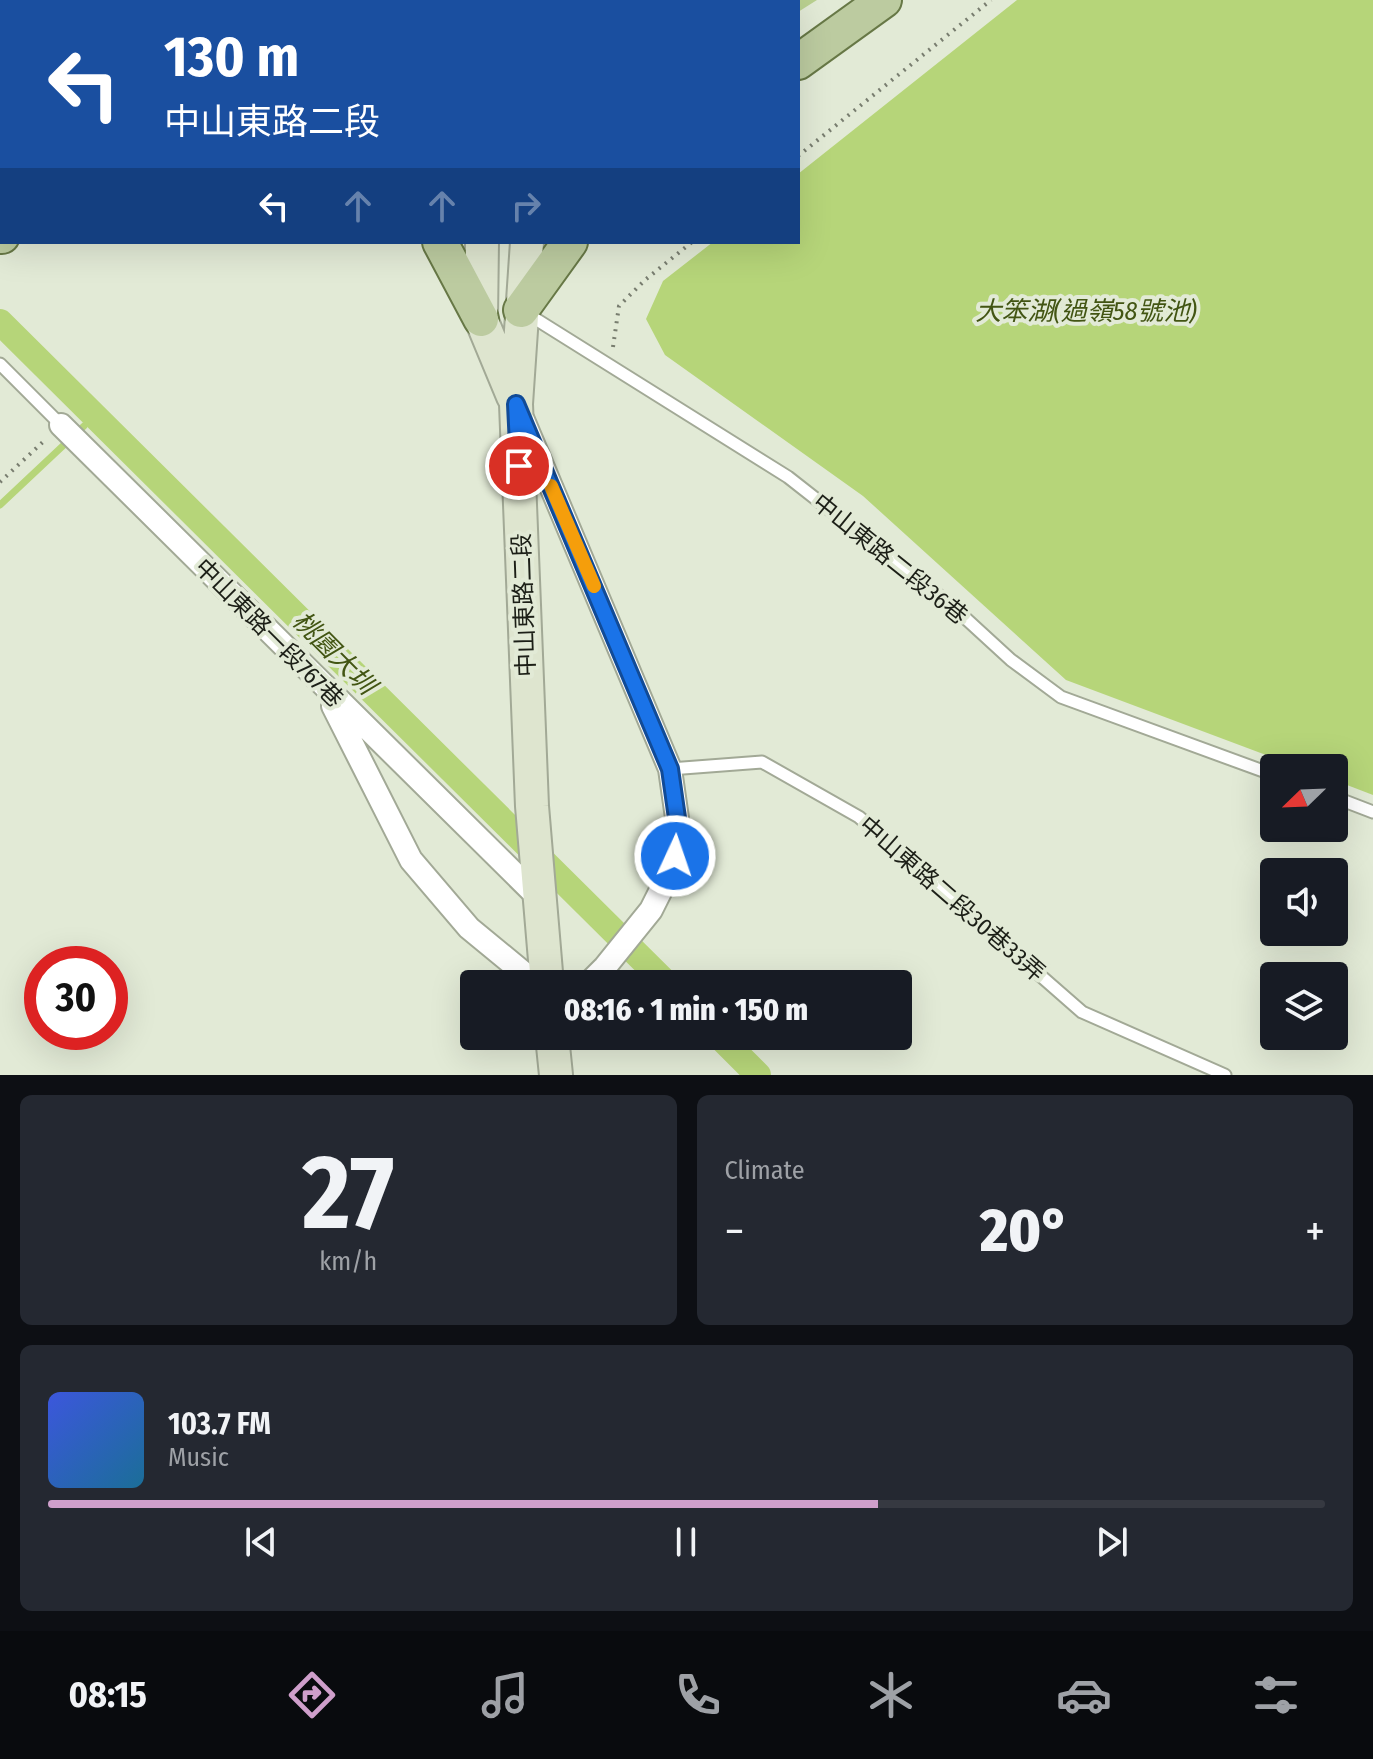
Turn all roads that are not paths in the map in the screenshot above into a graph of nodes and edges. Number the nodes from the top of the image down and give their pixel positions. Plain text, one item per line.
1 (884, 0) edge
2 (800, 61) edge
3 (441, 244) edge
4 (482, 244) edge
5 (527, 244) edge
6 (569, 244) edge
7 (521, 310) junction
8 (481, 319) junction
9 (0, 364) edge
10 (516, 404) junction
11 (62, 427) joint
12 (324, 687) junction
13 (670, 769) junction
14 (1260, 770) edge
15 (1348, 802) edge
16 (1373, 812) edge
17 (539, 886) junction
18 (520, 970) edge
19 (546, 970) edge
20 (602, 970) edge
21 (553, 1050) edge
22 (556, 1075) edge
23 (1225, 1075) edge

1 - 2 main road
3 - 8 main road
4 - 8 main road, 中山東路二段
5 - 7 main road, 中山東路二段
6 - 7 main road
7 - 10 main road, 中山東路二段
7 - 14 lane, 中山東路二段36巷
8 - 10 main road, 中山東路二段
9 - 11 lane, 中山東路一段767巷
10 - 13 street
10 - 17 main road, 中山東路二段
11 - 12 street, 中山東路一段767巷
12 - 17 street, 中山東路一段767巷
12 - 18 street
13 - 20 street
13 - 23 lane, 中山東路二段30巷33弄
15 - 16 lane
17 - 19 main road, 中山東路二段
21 - 22 main road

